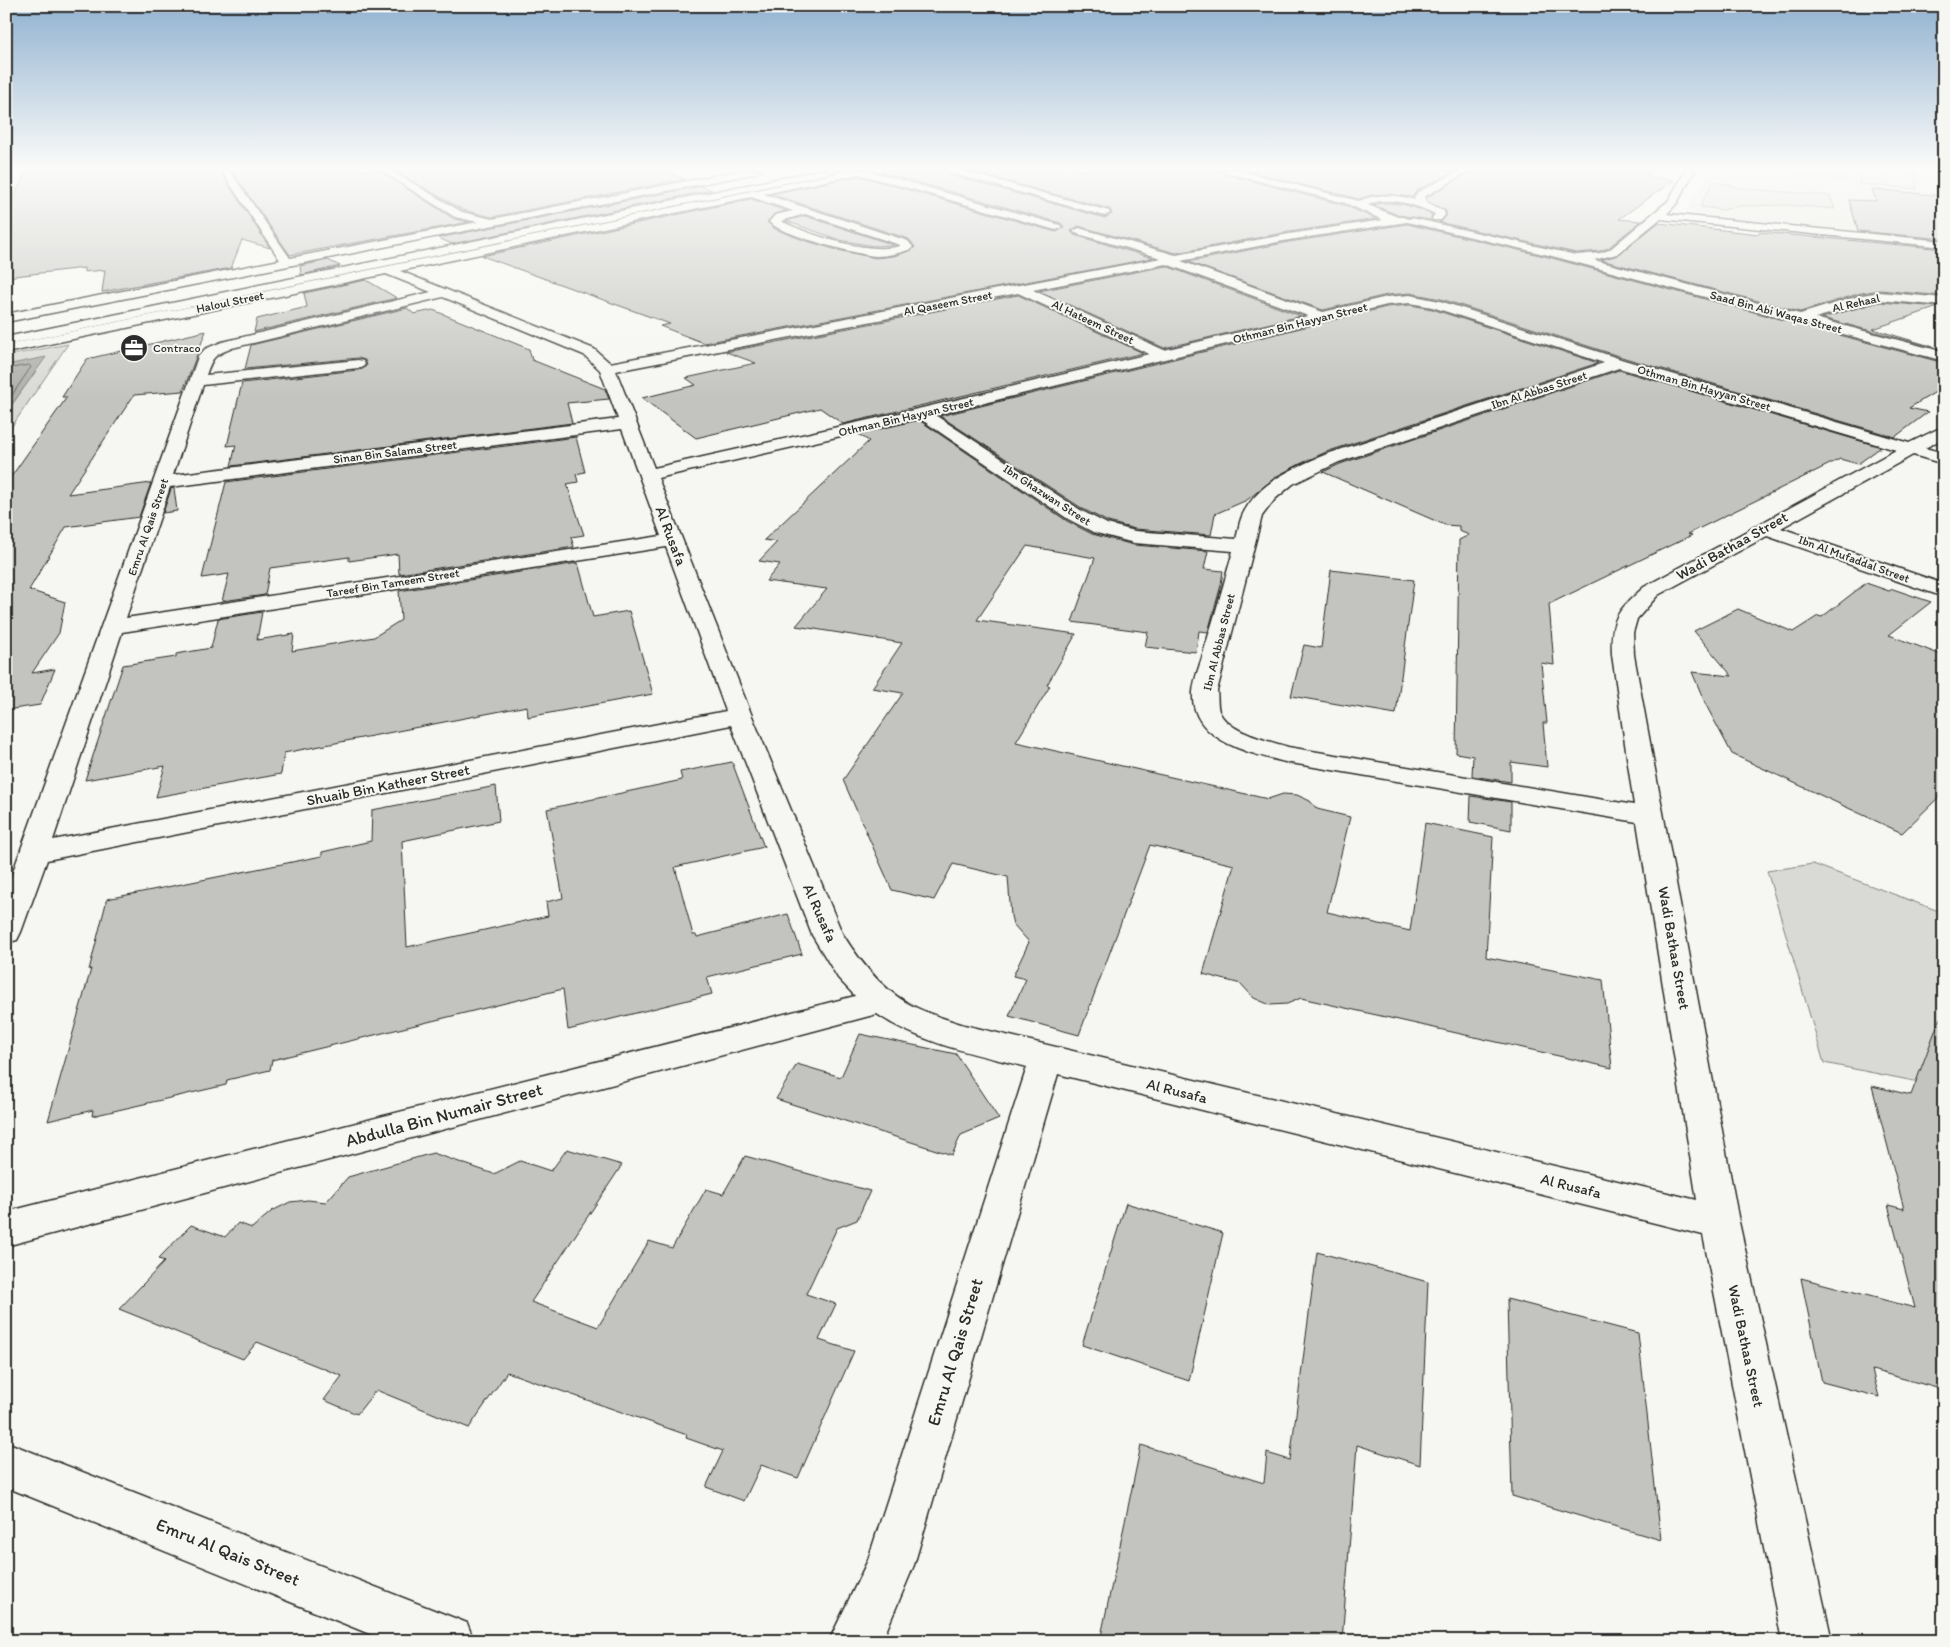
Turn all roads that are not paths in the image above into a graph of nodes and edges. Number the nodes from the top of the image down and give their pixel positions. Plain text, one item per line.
1 (278, 247) edge
2 (365, 247) edge
3 (407, 247) edge
4 (461, 247) edge
5 (497, 247) edge
6 (849, 247) edge
7 (907, 247) edge
8 (1130, 247) edge
9 (1239, 247) edge
10 (1526, 247) edge
11 (1537, 247) edge
12 (1619, 247) edge
13 (1550, 252) junction
14 (1573, 259) junction
15 (1172, 260) junction
16 (288, 262) junction
17 (385, 270) junction
18 (1020, 289) junction
19 (445, 293) junction
20 (1944, 302) edge
21 (1324, 317) junction
22 (6, 318) edge
23 (1798, 319) junction
24 (6, 328) edge
25 (6, 341) edge
26 (6, 350) edge
27 (1166, 356) junction
28 (1944, 357) edge
29 (1619, 363) junction
30 (358, 364) dead end
31 (607, 368) junction
32 (196, 381) junction
33 (922, 414) junction
34 (628, 423) junction
35 (1944, 431) edge
36 (1910, 449) junction
37 (1944, 459) edge
38 (647, 475) junction
39 (163, 482) junction
40 (1764, 528) junction
41 (673, 540) junction
42 (1244, 546) junction
43 (1944, 591) edge
44 (113, 627) junction
45 (740, 716) junction
46 (1651, 816) junction
47 (36, 853) junction
48 (6, 932) edge
49 (881, 1001) junction
50 (1046, 1059) junction
51 (1720, 1222) junction
52 (6, 1228) edge
53 (6, 1464) edge
54 (449, 1641) edge
55 (854, 1641) edge
56 (1807, 1641) edge

1 - 16 street
2 - 16 street, Haloul Street
3 - 24 street, Haloul Street
4 - 25 street, Haloul Street
5 - 17 street, Haloul Street
6 - 7 street
8 - 15 street
9 - 15 street, Al Qaseem Street
10 - 13 street, Saad Bin Abi Waqas Street
11 - 13 street, Saad Bin Abi Waqas Street
12 - 14 street
13 - 14 street, Saad Bin Abi Waqas Street
14 - 23 street, Saad Bin Abi Waqas Street
15 - 18 street, Al Qaseem Street
15 - 21 street
16 - 22 street, Haloul Street
17 - 19 street
17 - 26 street, Haloul Street
18 - 27 street, Al Hateem Street
18 - 31 street, Al Qaseem Street
19 - 31 street
19 - 32 street, Emru Al Qais Street
20 - 23 street, Al Rehaal
21 - 27 street, Othman Bin Hayyan Street
21 - 29 street, Othman Bin Hayyan Street
23 - 28 street, Saad Bin Abi Waqas Street
27 - 33 street, Othman Bin Hayyan Street
29 - 36 street, Othman Bin Hayyan Street
29 - 42 street, Ibn Al Abbas Street
30 - 32 street
31 - 34 street, Al Rusafa
32 - 39 street, Emru Al Qais Street
33 - 38 street, Othman Bin Hayyan Street
33 - 42 street, Ibn Ghazwan Street
34 - 38 street, Al Rusafa
34 - 39 street, Sinan Bin Salama Street
35 - 36 street, Wadi Bathaa Street
36 - 37 street, Othman Bin Hayyan Street
36 - 40 street, Wadi Bathaa Street
38 - 41 street, Al Rusafa
39 - 44 street, Emru Al Qais Street
40 - 43 street, Ibn Al Mufaddal Street
40 - 46 street, Wadi Bathaa Street
41 - 44 street, Tareef Bin Tameem Street
41 - 45 street, Al Rusafa
42 - 46 street, Ibn Al Abbas Street
44 - 47 street, Emru Al Qais Street
45 - 47 street, Shuaib Bin Katheer Street
45 - 49 street, Al Rusafa
46 - 51 street, Wadi Bathaa Street
47 - 48 street, Emru Al Qais Street
49 - 50 street, Al Rusafa
49 - 52 street, Abdulla Bin Numair Street
50 - 51 street, Al Rusafa
50 - 55 street, Emru Al Qais Street
51 - 56 street, Wadi Bathaa Street
53 - 54 street, Emru Al Qais Street

